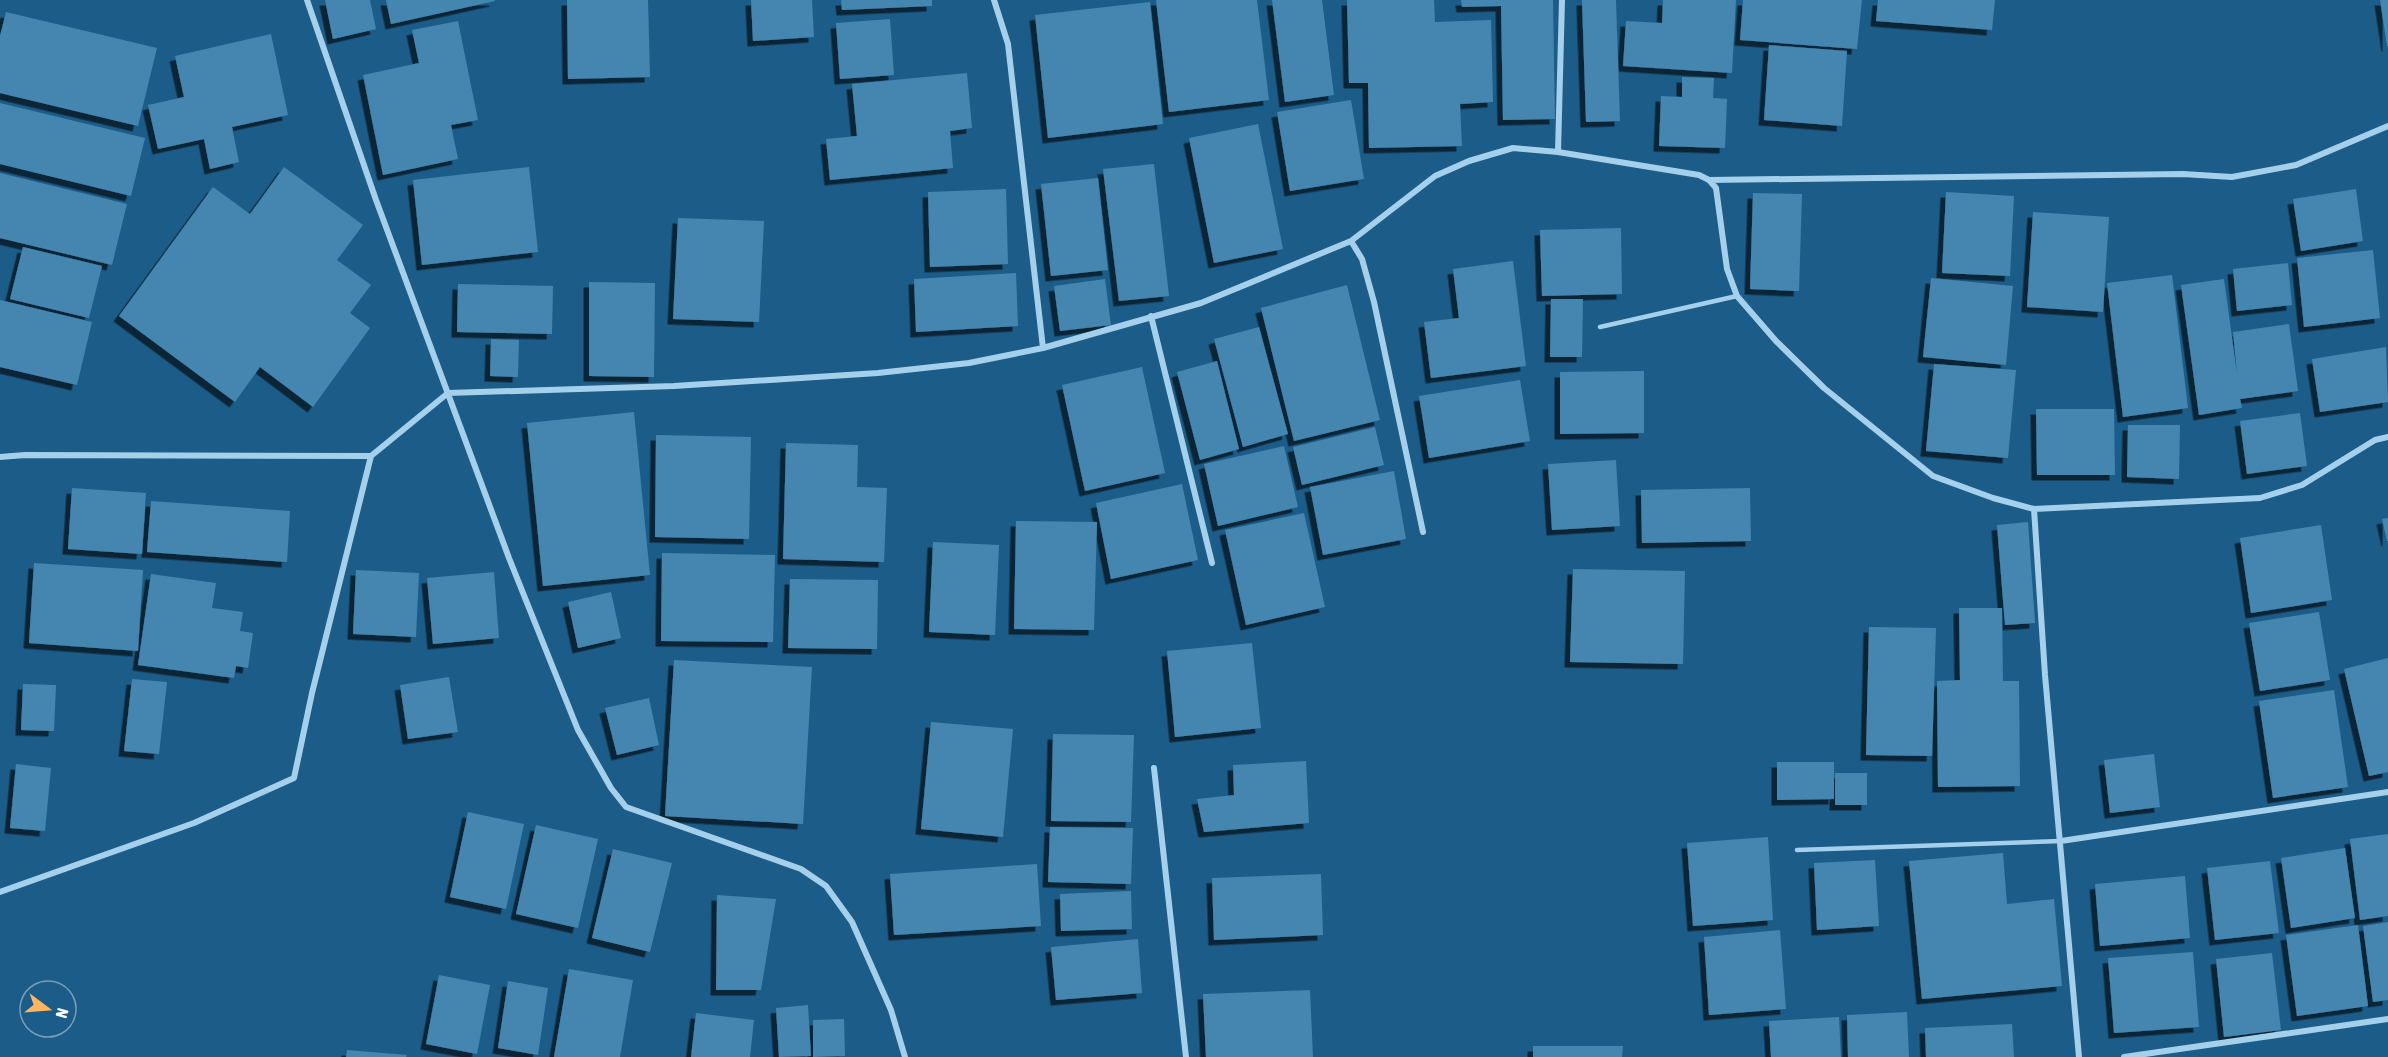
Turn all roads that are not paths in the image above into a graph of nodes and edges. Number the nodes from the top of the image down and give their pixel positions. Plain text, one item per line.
1 (307, 0) edge
2 (994, 0) edge
3 (1562, 0) edge
4 (2388, 126) edge
5 (1558, 152) junction
6 (1709, 180) junction
7 (1352, 241) junction
8 (1737, 296) junction
9 (1151, 316) junction
10 (1600, 327) dead end
11 (1043, 348) junction
12 (448, 393) junction
13 (2388, 437) edge
14 (371, 456) junction
15 (0, 457) edge
16 (2034, 509) junction
17 (1423, 532) dead end
18 (1212, 563) dead end
19 (1154, 768) dead end
20 (2388, 792) edge
21 (2061, 841) junction
22 (1797, 850) dead end
23 (0, 892) edge
24 (2388, 1019) edge
25 (905, 1057) edge
26 (1186, 1057) edge
27 (2079, 1057) edge
28 (2124, 1057) edge

1 - 12 street
2 - 11 street
3 - 5 street
4 - 6 street
5 - 6 street
5 - 7 street
6 - 8 street
7 - 9 street
7 - 17 street
8 - 10 lane
8 - 16 street
9 - 11 street
9 - 18 street
11 - 12 street
12 - 14 street
12 - 25 street
13 - 16 street
14 - 15 street
14 - 23 street
16 - 21 street
19 - 26 street
20 - 21 street
21 - 22 lane
21 - 27 street
24 - 28 street

